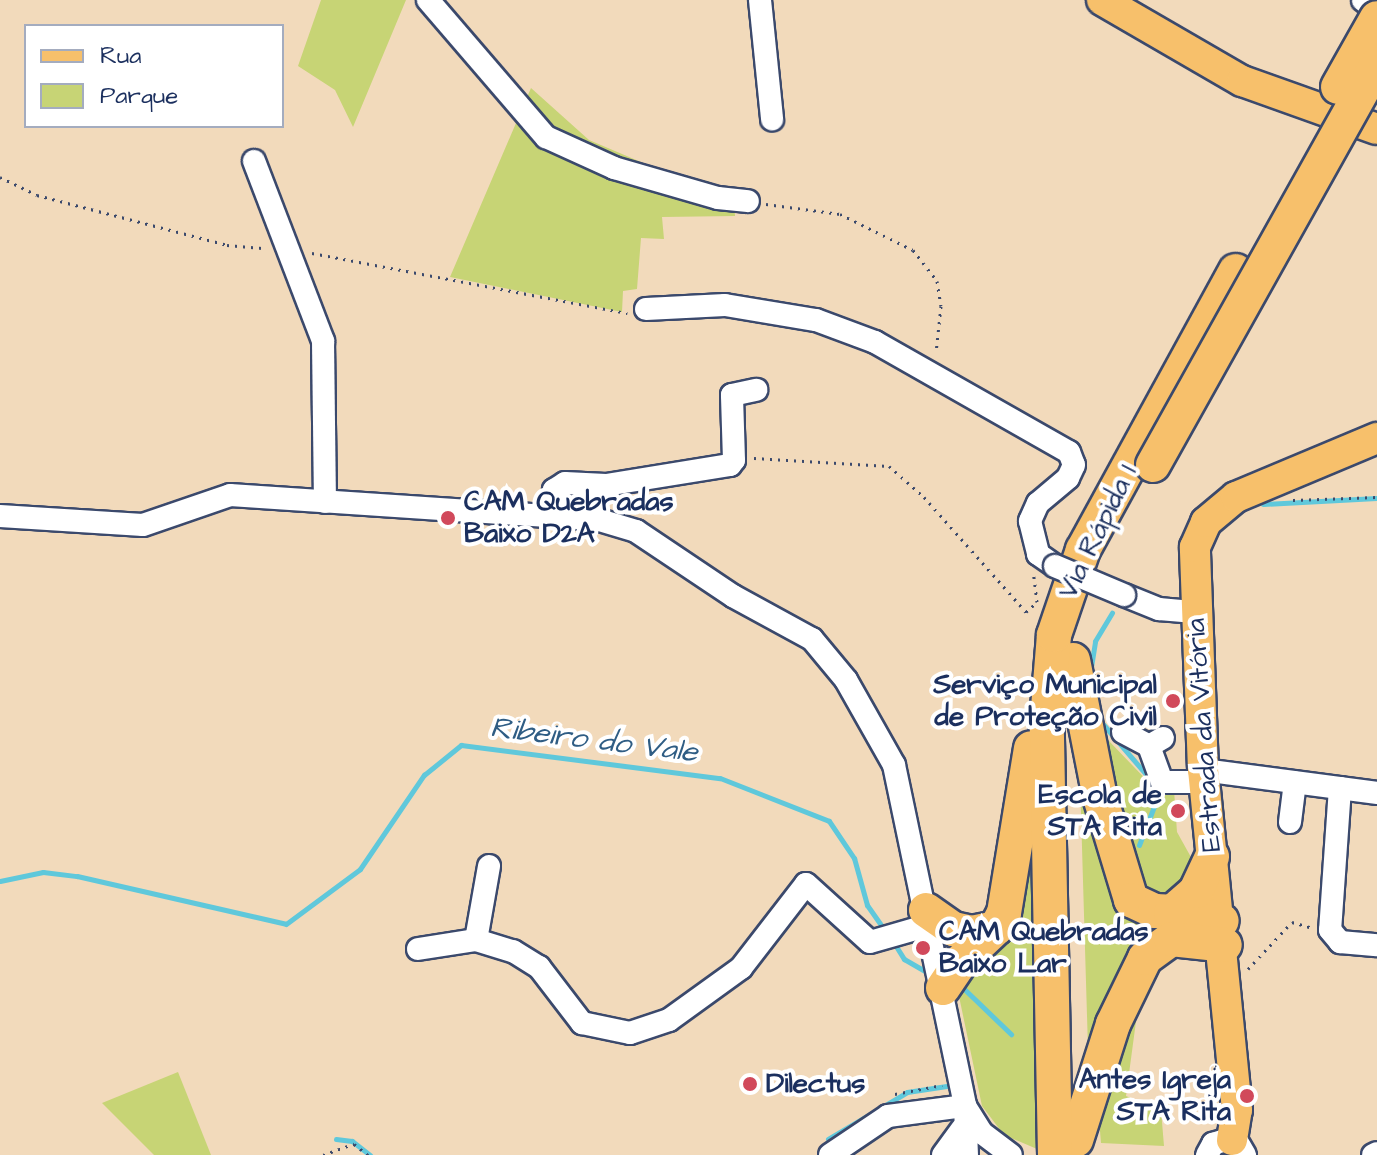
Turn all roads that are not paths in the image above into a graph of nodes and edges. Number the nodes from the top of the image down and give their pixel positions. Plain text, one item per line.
1 (428, 0) edge
2 (760, 0) edge
3 (1102, 0) edge
4 (1363, 0) edge
5 (1377, 11) edge
6 (1377, 18) edge
7 (1377, 64) edge
8 (772, 119) dead end
9 (1377, 129) edge
10 (254, 161) dead end
11 (748, 201) dead end
12 (646, 309) road end
13 (756, 390) dead end
14 (1377, 438) edge
15 (1144, 460) junction
16 (325, 502) junction
17 (553, 513) junction
18 (0, 516) edge
19 (1195, 612) junction
20 (1062, 659) junction
21 (1123, 732) dead end
22 (1204, 776) junction
23 (1295, 782) junction
24 (1340, 788) junction
25 (1377, 793) edge
26 (1290, 822) dead end
27 (1212, 857) junction
28 (489, 866) dead end
29 (1171, 913) junction
30 (928, 918) junction
31 (996, 928) junction
32 (1224, 933) junction
33 (476, 940) junction
34 (1377, 945) edge
35 (418, 949) dead end
36 (943, 988) junction
37 (965, 1106) junction
38 (975, 1139) edge
39 (1066, 1147) edge
40 (1228, 1150) edge
41 (830, 1155) edge
42 (943, 1155) edge
43 (967, 1155) edge
44 (1011, 1155) edge

1 - 11 street
2 - 8 street
3 - 9 main road
4 - 5 street
6 - 15 highway, Via Rápida 1, bridge
7 - 15 highway, Via Rápida 1, bridge
10 - 16 street
12 - 19 street, bridge
13 - 17 street
14 - 19 main road, Estrada da Vitória
15 - 20 highway, Via Rápida 1
16 - 17 street
16 - 18 street
17 - 30 street
19 - 22 main road, Estrada da Vitória
20 - 29 highway
20 - 31 highway
20 - 39 highway, Via Rápida 1
21 - 22 street
22 - 23 street
22 - 27 main road, Estrada da Vitória
23 - 24 street
23 - 26 street
24 - 25 street
24 - 34 street
27 - 29 highway
27 - 32 main road, Estrada da Vitória
28 - 33 street
29 - 32 highway
30 - 31 highway
30 - 33 street
30 - 36 street
31 - 36 highway
32 - 39 highway
32 - 40 main road, Estrada da Vitória
33 - 35 street
36 - 37 street
37 - 38 street
37 - 41 street
38 - 42 street
38 - 43 street
38 - 44 street

